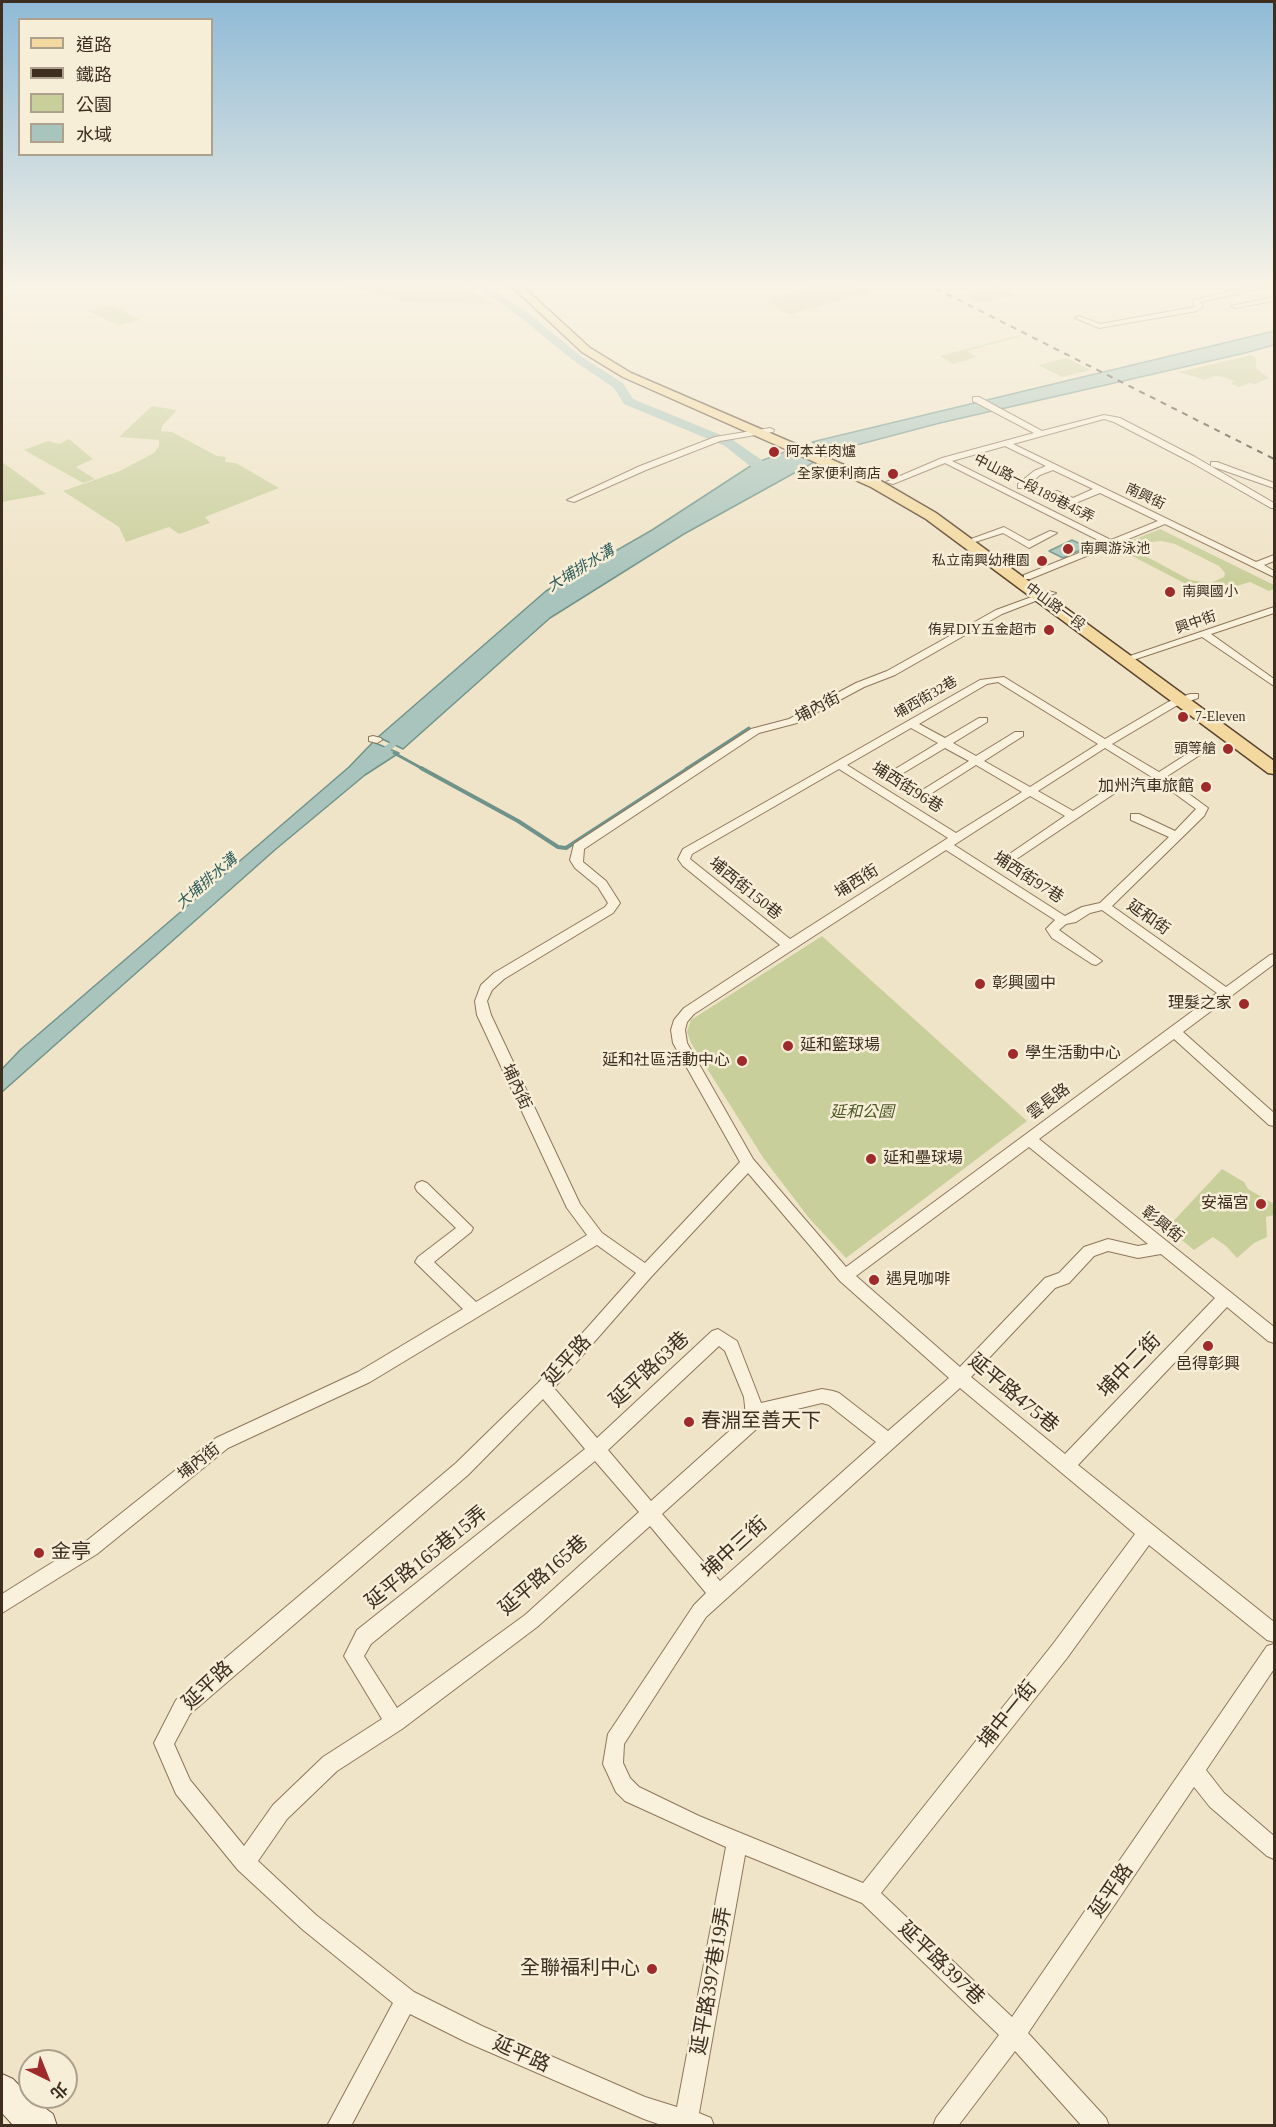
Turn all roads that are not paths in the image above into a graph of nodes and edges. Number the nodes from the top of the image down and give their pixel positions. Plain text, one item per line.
1 (651, 382) edge
2 (978, 400) dead end
3 (765, 431) junction
4 (1041, 434) junction
5 (1005, 443) junction
6 (830, 459) junction
7 (1192, 459) junction
8 (945, 460) junction
9 (1052, 467) junction
10 (890, 482) junction
11 (1021, 486) dead end
12 (1275, 486) edge
13 (1100, 490) junction
14 (1057, 494) dead end
15 (571, 500) dead end
16 (1275, 506) edge
17 (1165, 521) junction
18 (1053, 533) dead end
19 (975, 539) junction
20 (1111, 543) junction
21 (1275, 558) edge
22 (1257, 565) junction
23 (1275, 574) edge
24 (1027, 577) junction
25 (1046, 594) junction
26 (1275, 610) edge
27 (1204, 634) junction
28 (1133, 658) junction
29 (1275, 683) edge
30 (1188, 698) junction
31 (983, 720) dead end
32 (912, 724) junction
33 (1019, 734) dead end
34 (946, 743) junction
35 (1106, 743) junction
36 (1202, 749) dead end
37 (1275, 755) edge
38 (977, 761) junction
39 (840, 765) junction
40 (1275, 769) edge
41 (896, 772) dead end
42 (1159, 777) junction
43 (1123, 783) dead end
44 (928, 790) dead end
45 (1029, 790) junction
46 (1073, 816) junction
47 (1135, 817) dead end
48 (1176, 836) junction
49 (951, 842) junction
50 (1014, 855) dead end
51 (685, 856) joint
52 (1104, 906) junction
53 (1063, 920) junction
54 (789, 945) junction
55 (1275, 958) edge
56 (1096, 961) dead end
57 (1226, 993) junction
58 (1174, 1032) junction
59 (1275, 1121) edge
60 (1029, 1139) junction
61 (748, 1163) junction
62 (422, 1187) dead end
63 (597, 1237) junction
64 (1162, 1247) junction
65 (646, 1272) junction
66 (845, 1276) junction
67 (1226, 1297) junction
68 (474, 1310) junction
69 (1275, 1336) edge
70 (960, 1378) junction
71 (544, 1388) junction
72 (755, 1418) junction
73 (889, 1442) junction
74 (596, 1450) junction
75 (1066, 1465) junction
76 (648, 1513) junction
77 (1147, 1533) junction
78 (718, 1593) junction
79 (2, 1604) edge
80 (1275, 1633) edge
81 (1275, 1653) edge
82 (395, 1722) junction
83 (1194, 1771) junction
84 (737, 1841) junction
85 (1275, 1849) edge
86 (245, 1863) junction
87 (867, 1894) junction
88 (406, 2000) junction
89 (1014, 2034) junction
90 (2, 2090) edge
91 (695, 2123) edge
92 (37, 2125) edge
93 (338, 2126) edge
94 (944, 2126) edge
95 (1098, 2126) edge

1 - 3 main road
2 - 4 street
3 - 6 main road
3 - 15 street
4 - 5 street
4 - 7 street
5 - 8 street
5 - 9 street, 南興街
6 - 10 main road, 中山路一段
6 - 25 main road, 中山路一段
7 - 12 street
7 - 16 street
8 - 10 street
8 - 20 street, 中山路一段189巷45弄
9 - 11 street
9 - 13 street, 南興街
10 - 19 main road, 中山路一段
13 - 14 street
13 - 17 street, 南興街
17 - 20 street
17 - 22 street, 南興街
18 - 19 street
19 - 24 main road, 中山路一段
20 - 24 street
21 - 22 street
22 - 23 street, 南興街
24 - 25 main road, 中山路一段
25 - 28 main road, 中山路一段
25 - 63 street, 埔內街
26 - 27 street, 興中街
27 - 28 street, 興中街
27 - 29 street
28 - 30 main road, 中山路一段
30 - 35 street, 埔西街
30 - 37 main road, 中山路一段
30 - 40 main road, 中山路一段
31 - 34 street
32 - 34 street
32 - 35 street, 埔西街32巷
32 - 39 street, 埔西街32巷
33 - 38 street
34 - 38 street
34 - 41 street
35 - 42 street, 延和街
35 - 45 street, 埔西街
36 - 42 street
38 - 44 street
38 - 45 street
39 - 49 street, 埔西街96巷
39 - 51 street, 埔西街32巷
42 - 48 street, 延和街
43 - 46 street
45 - 46 street
45 - 49 street, 埔西街
46 - 50 street
47 - 48 street
48 - 52 street, 延和街
49 - 53 street, 埔西街97巷
49 - 54 street, 埔西街
51 - 54 street, 埔西街150巷
52 - 53 street
52 - 57 street, 延和街
53 - 56 street, 埔西街97巷
54 - 61 street, 埔西街
55 - 57 street, 雲長路
57 - 58 street, 雲長路
58 - 59 street
58 - 60 street, 雲長路
60 - 64 street, 彰興街
60 - 66 street, 雲長路
61 - 65 street, 延平路
61 - 66 street, 延平路475巷
62 - 68 street
63 - 65 street
63 - 68 street, 埔內街
64 - 67 street, 彰興街
64 - 70 street, 埔中三街
65 - 71 street, 延平路
66 - 70 street, 延平路475巷
67 - 69 street, 彰興街
67 - 75 street, 埔中二街
68 - 79 street, 埔內街
70 - 73 street, 埔中三街
70 - 75 street, 延平路475巷
71 - 74 street
71 - 86 street, 延平路
72 - 73 street, 延平路165巷
72 - 74 street, 延平路63巷
72 - 76 street, 延平路165巷
73 - 78 street, 埔中三街
74 - 76 street
74 - 82 street, 延平路165巷15弄
75 - 77 street, 延平路475巷
76 - 78 street
76 - 82 street, 延平路165巷
77 - 80 street, 延平路475巷
77 - 87 street, 埔中一街
78 - 84 street, 埔中三街
81 - 83 street, 延平路
82 - 86 street, 延平路165巷
83 - 85 street
83 - 89 street, 延平路
84 - 87 street, 埔中三街
84 - 91 street, 延平路397巷19弄
86 - 88 street, 延平路
87 - 89 street, 延平路397巷
88 - 91 street, 延平路
88 - 93 street
89 - 94 street, 延平路
89 - 95 street, 延平路397巷
90 - 92 main road

